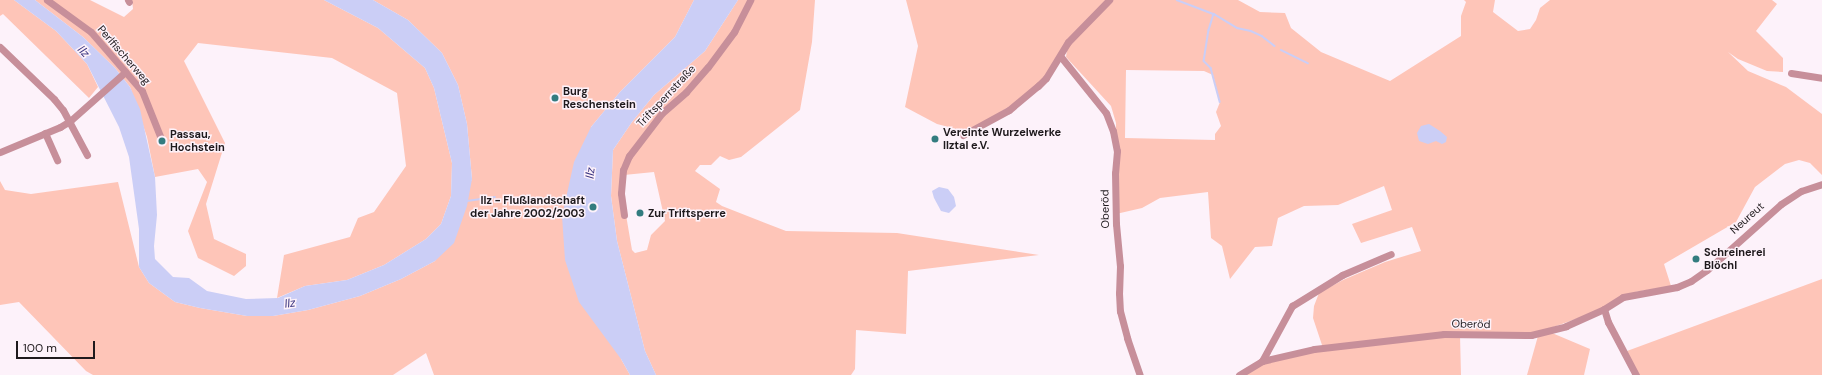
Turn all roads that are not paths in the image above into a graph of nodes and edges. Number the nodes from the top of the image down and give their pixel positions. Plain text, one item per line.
1 (47, 0) edge
2 (750, 0) edge
3 (1109, 0) edge
4 (0, 47) edge
5 (1061, 57) junction
6 (123, 73) junction
7 (1791, 73) dead end
8 (1822, 78) edge
9 (70, 121) junction
10 (45, 133) junction
11 (962, 135) dead end
12 (162, 141) dead end
13 (0, 152) edge
14 (87, 155) dead end
15 (57, 160) dead end
16 (1822, 184) edge
17 (624, 215) dead end
18 (1391, 254) dead end
19 (1604, 309) junction
20 (1262, 361) junction
21 (1140, 375) edge
22 (1239, 375) edge
23 (1636, 375) edge

1 - 6 street, Perlfischerweg
2 - 17 street, Triftsperrstraße
3 - 5 street
4 - 9 street
5 - 11 street
5 - 21 street, Oberöd
6 - 9 street
6 - 12 street, Perlfischerweg
7 - 8 street
9 - 10 street
9 - 14 street
10 - 13 street
10 - 15 street
16 - 19 street, Neureut
18 - 20 street
19 - 20 street, Oberöd
19 - 23 street
20 - 22 street, Oberöd

